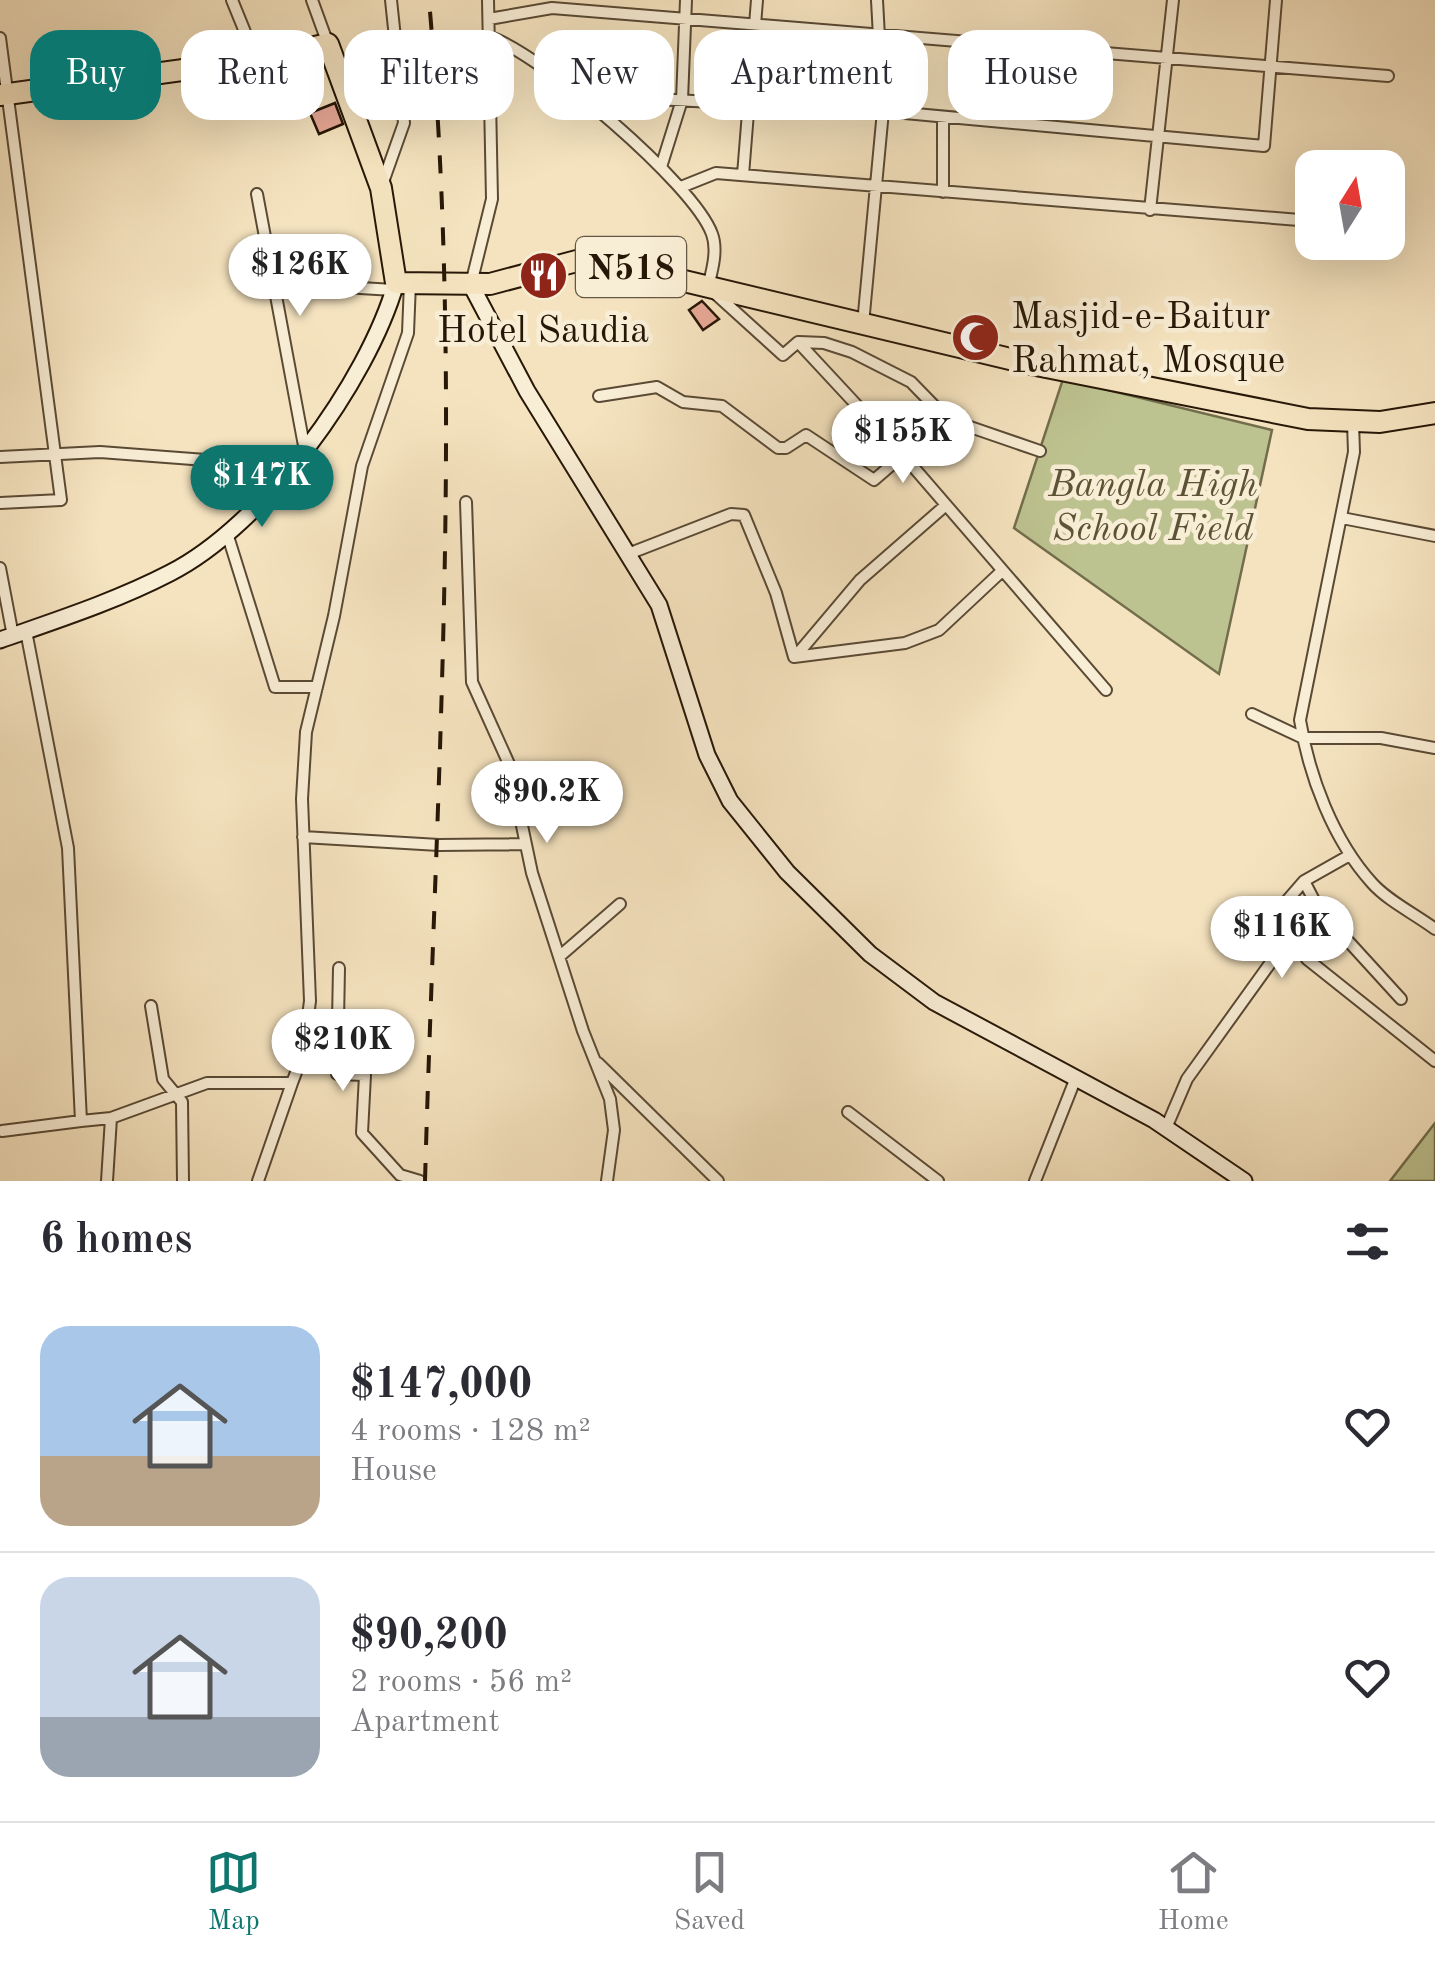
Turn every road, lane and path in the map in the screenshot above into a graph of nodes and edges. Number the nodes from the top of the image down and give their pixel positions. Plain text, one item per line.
1 (232, 0) edge
2 (312, 0) edge
3 (392, 0) edge
4 (686, 0) edge
5 (757, 0) edge
6 (878, 0) edge
7 (1174, 0) edge
8 (1276, 0) edge
9 (492, 1) edge
10 (489, 19) junction
11 (685, 19) junction
12 (755, 24) junction
13 (244, 30) edge
14 (490, 30) edge
15 (755, 30) edge
16 (825, 30) edge
17 (882, 30) edge
18 (0, 38) edge
19 (928, 39) edge
20 (328, 44) junction
21 (324, 45) edge
22 (1168, 58) junction
23 (1272, 67) junction
24 (181, 70) edge
25 (1388, 76) dead end
26 (3, 94) edge
27 (674, 100) edge
28 (682, 100) junction
29 (694, 101) edge
30 (928, 115) edge
31 (943, 117) junction
32 (491, 120) edge
33 (608, 120) edge
34 (748, 120) edge
35 (883, 120) edge
36 (1158, 137) junction
37 (661, 167) junction
38 (743, 175) junction
39 (879, 186) junction
40 (680, 187) junction
41 (381, 188) junction
42 (942, 192) junction
43 (258, 194) dead end
44 (1150, 210) junction
45 (1295, 220) edge
46 (400, 285) junction
47 (471, 285) junction
48 (708, 287) junction
49 (274, 292) junction
50 (863, 325) junction
51 (798, 342) junction
52 (598, 396) dead end
53 (1435, 414) edge
54 (1353, 423) junction
55 (1040, 451) dead end
56 (305, 452) junction
57 (54, 454) junction
58 (903, 455) junction
59 (0, 457) edge
60 (270, 490) junction
61 (466, 502) dead end
62 (0, 503) edge
63 (946, 505) junction
64 (1342, 518) junction
65 (227, 533) junction
66 (1435, 536) edge
67 (628, 554) junction
68 (0, 568) edge
69 (1002, 571) junction
70 (13, 636) edge
71 (794, 658) junction
72 (317, 687) junction
73 (1106, 690) dead end
74 (1252, 714) dead end
75 (1303, 738) junction
76 (1435, 748) edge
77 (303, 837) junction
78 (526, 844) junction
79 (1350, 855) junction
80 (1304, 881) junction
81 (620, 904) dead end
82 (1412, 912) junction
83 (1435, 916) edge
84 (1282, 922) junction
85 (1435, 929) edge
86 (560, 956) junction
87 (339, 968) dead end
88 (1400, 999) dead end
89 (151, 1006) dead end
90 (1435, 1061) edge
91 (598, 1062) junction
92 (1075, 1080) junction
93 (292, 1083) junction
94 (178, 1094) junction
95 (848, 1112) dead end
96 (111, 1118) junction
97 (81, 1121) junction
98 (1166, 1128) junction
99 (2, 1130) edge
100 (107, 1181) edge
101 (183, 1181) edge
102 (258, 1181) edge
103 (420, 1181) edge
104 (607, 1181) edge
105 (718, 1181) edge
106 (938, 1181) edge
107 (1035, 1181) edge
108 (1244, 1181) edge

1 - 13 street
2 - 20 street
3 - 41 street
4 - 11 street
5 - 12 street
6 - 17 street
7 - 22 street
8 - 23 street
9 - 10 street
10 - 11 street
10 - 14 street
11 - 12 street
11 - 28 street
12 - 15 street
12 - 16 street
18 - 26 street
19 - 22 street
20 - 21 highway
20 - 41 highway
22 - 23 street
22 - 36 street
23 - 25 street
23 - 36 street
24 - 26 highway
26 - 57 street
27 - 28 street
28 - 29 street
28 - 37 street
30 - 31 street
31 - 36 street
31 - 42 street
32 - 47 street
33 - 37 street
34 - 38 street
35 - 39 street
36 - 44 street
37 - 40 street
38 - 39 street
38 - 40 street
39 - 42 street
39 - 50 street
40 - 48 street
41 - 46 highway
42 - 44 street
43 - 49 street
44 - 45 street
46 - 47 highway, N518
46 - 49 street
46 - 56 street
46 - 72 street
47 - 48 highway, N518
47 - 67 street
48 - 50 highway, N518
48 - 51 street
49 - 56 street
50 - 54 highway, N518
51 - 55 street
51 - 58 street
52 - 58 street
53 - 54 highway, N518
54 - 64 street
56 - 60 street
57 - 59 street
57 - 60 street
57 - 62 street
58 - 63 street
60 - 65 street
61 - 78 street
63 - 69 street
63 - 71 street
64 - 66 street
64 - 75 street
65 - 70 street
65 - 72 street
67 - 71 street
67 - 92 street
68 - 70 street
69 - 71 street
69 - 73 street
70 - 97 street
72 - 77 street
74 - 75 street
75 - 76 street
75 - 79 street
77 - 78 street
77 - 93 street
78 - 86 street
79 - 80 street
79 - 82 street
80 - 84 street
80 - 88 street
81 - 86 street
82 - 83 street
82 - 85 street
84 - 90 street
84 - 98 street
86 - 91 street
87 - 103 street
89 - 94 street
91 - 104 street
91 - 105 street
92 - 98 street
92 - 107 street
93 - 94 street
93 - 102 street
94 - 96 street
94 - 101 street
95 - 106 street
96 - 97 street
96 - 100 street
97 - 99 street
98 - 108 street

